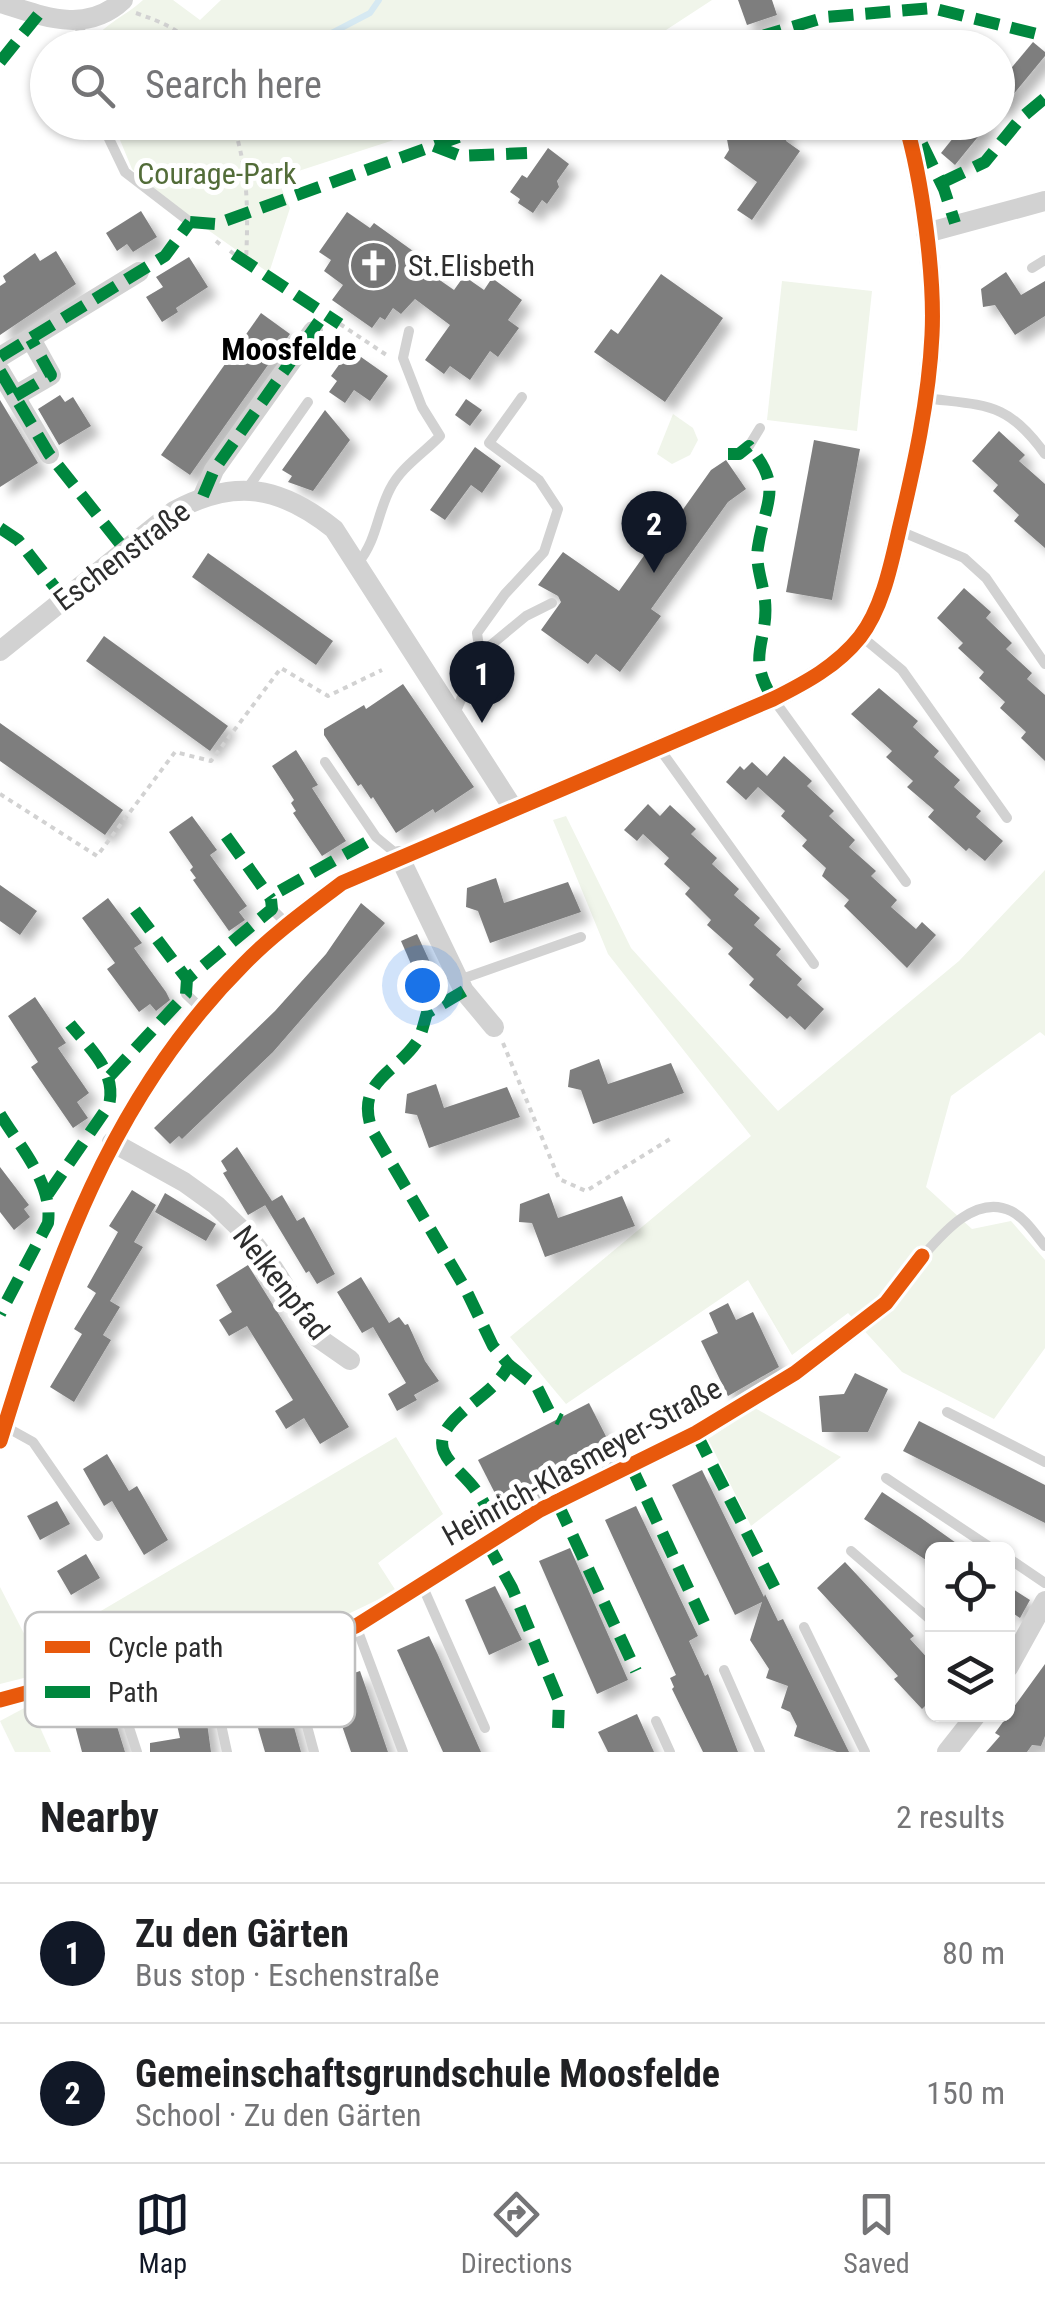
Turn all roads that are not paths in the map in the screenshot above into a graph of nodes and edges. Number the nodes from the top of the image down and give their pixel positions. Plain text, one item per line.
1 (120, 3) edge
2 (3, 4) edge
3 (80, 21) junction
4 (80, 30) edge
5 (109, 140) edge
6 (908, 140) edge
7 (1045, 201) edge
8 (190, 222) dead end
9 (926, 233) junction
10 (1045, 260) edge
11 (1032, 268) dead end
12 (139, 272) dead end
13 (313, 330) dead end
14 (410, 331) dead end
15 (30, 339) junction
16 (0, 358) edge
17 (0, 371) edge
18 (15, 396) junction
19 (522, 397) dead end
20 (924, 398) junction
21 (308, 402) dead end
22 (760, 428) dead end
23 (749, 446) dead end
24 (49, 454) dead end
25 (1045, 454) edge
26 (247, 490) junction
27 (203, 496) junction
28 (899, 531) junction
29 (358, 563) junction
30 (552, 603) dead end
31 (861, 636) junction
32 (0, 651) edge
33 (480, 654) junction
34 (1045, 664) edge
35 (773, 699) junction
36 (454, 716) junction
37 (659, 747) junction
38 (325, 762) dead end
39 (513, 808) junction
40 (1008, 818) dead end
41 (399, 856) junction
42 (906, 882) dead end
43 (581, 937) dead end
44 (814, 964) dead end
45 (458, 980) junction
46 (186, 994) dead end
47 (203, 1010) junction
48 (494, 1027) road end
49 (112, 1142) junction
50 (1045, 1246) edge
51 (922, 1256) joint
52 (350, 1360) dead end
53 (947, 1412) dead end
54 (2, 1426) edge
55 (1045, 1462) edge
56 (886, 1478) dead end
57 (98, 1536) dead end
58 (982, 1542) edge
59 (851, 1551) dead end
60 (1015, 1563) edge
61 (1045, 1583) edge
62 (422, 1585) junction
63 (1045, 1601) edge
64 (925, 1615) edge
65 (356, 1626) joint
66 (804, 1627) dead end
67 (1015, 1655) edge
68 (724, 1670) dead end
69 (25, 1693) edge
70 (0, 1700) edge
71 (656, 1720) dead end
72 (970, 1722) edge
73 (128, 1727) edge
74 (222, 1727) edge
75 (307, 1727) edge
76 (485, 1728) dead end
77 (136, 1752) edge
78 (227, 1752) edge
79 (314, 1752) edge
80 (403, 1752) edge
81 (670, 1752) edge
82 (760, 1752) edge
83 (865, 1752) edge
84 (947, 1752) edge

1 - 3 street
2 - 3 street
3 - 4 lane
5 - 8 lane
6 - 9 street
7 - 9 street
9 - 20 street
10 - 11 lane
12 - 15 street
13 - 27 street
14 - 29 lane
15 - 16 street
15 - 18 street
17 - 18 street
18 - 24 street
19 - 33 lane
20 - 25 lane
20 - 28 street
21 - 26 lane
22 - 23 lane
26 - 27 street, Eschenstraße
26 - 29 street, Eschenstraße
27 - 32 street, Eschenstraße
28 - 31 street
28 - 34 lane
29 - 36 street, Eschenstraße
30 - 33 lane
31 - 35 street
31 - 40 lane
33 - 36 lane
35 - 37 street
35 - 42 lane
36 - 39 street, Eschenstraße
37 - 39 street
37 - 44 lane
38 - 41 lane
39 - 41 street
41 - 45 street
41 - 47 street
43 - 45 lane
45 - 48 street
46 - 47 lane
47 - 49 street
49 - 52 street, Nelkenpfad
49 - 54 street
50 - 51 lane
51 - 62 street, Heinrich-Klasmeyer-Straße
53 - 55 lane
54 - 57 lane
56 - 58 lane
59 - 64 lane
60 - 61 lane
62 - 65 street, Heinrich-Klasmeyer-Straße
62 - 76 lane
63 - 67 street
65 - 80 lane
66 - 83 lane
68 - 82 lane
69 - 70 street, Heinrich-Klasmeyer-Straße
71 - 81 lane
72 - 84 street
73 - 77 lane
74 - 78 lane
75 - 79 lane

